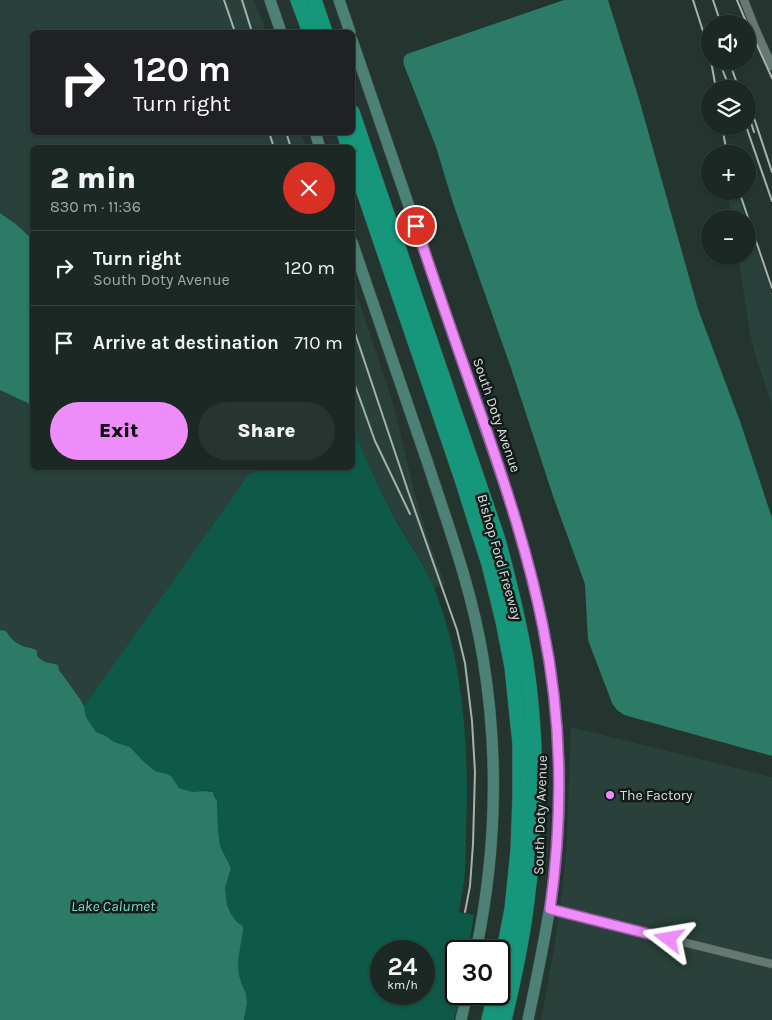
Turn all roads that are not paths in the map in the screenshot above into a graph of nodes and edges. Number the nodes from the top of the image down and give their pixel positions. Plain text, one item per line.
1 (270, 0) edge
2 (298, 0) edge
3 (314, 0) edge
4 (339, 0) edge
5 (744, 0) edge
6 (280, 30) edge
7 (309, 30) edge
8 (324, 30) edge
9 (349, 30) edge
10 (355, 49) edge
11 (772, 66) edge
12 (355, 121) edge
13 (355, 166) edge
14 (355, 251) edge
15 (550, 909) junction
16 (478, 940) edge
17 (506, 940) edge
18 (772, 964) edge
19 (464, 1005) edge
20 (492, 1005) edge
21 (461, 1020) edge
22 (489, 1020) edge
23 (504, 1020) edge
24 (528, 1020) edge

1 - 6 street
2 - 7 highway
3 - 8 highway
4 - 9 street
5 - 11 street
10 - 15 street, South Doty Avenue
12 - 23 highway, Bishop Ford Freeway
13 - 17 highway, Bishop Ford Freeway
14 - 16 street
15 - 18 street
15 - 24 street, South Doty Avenue
19 - 21 street
20 - 22 highway

